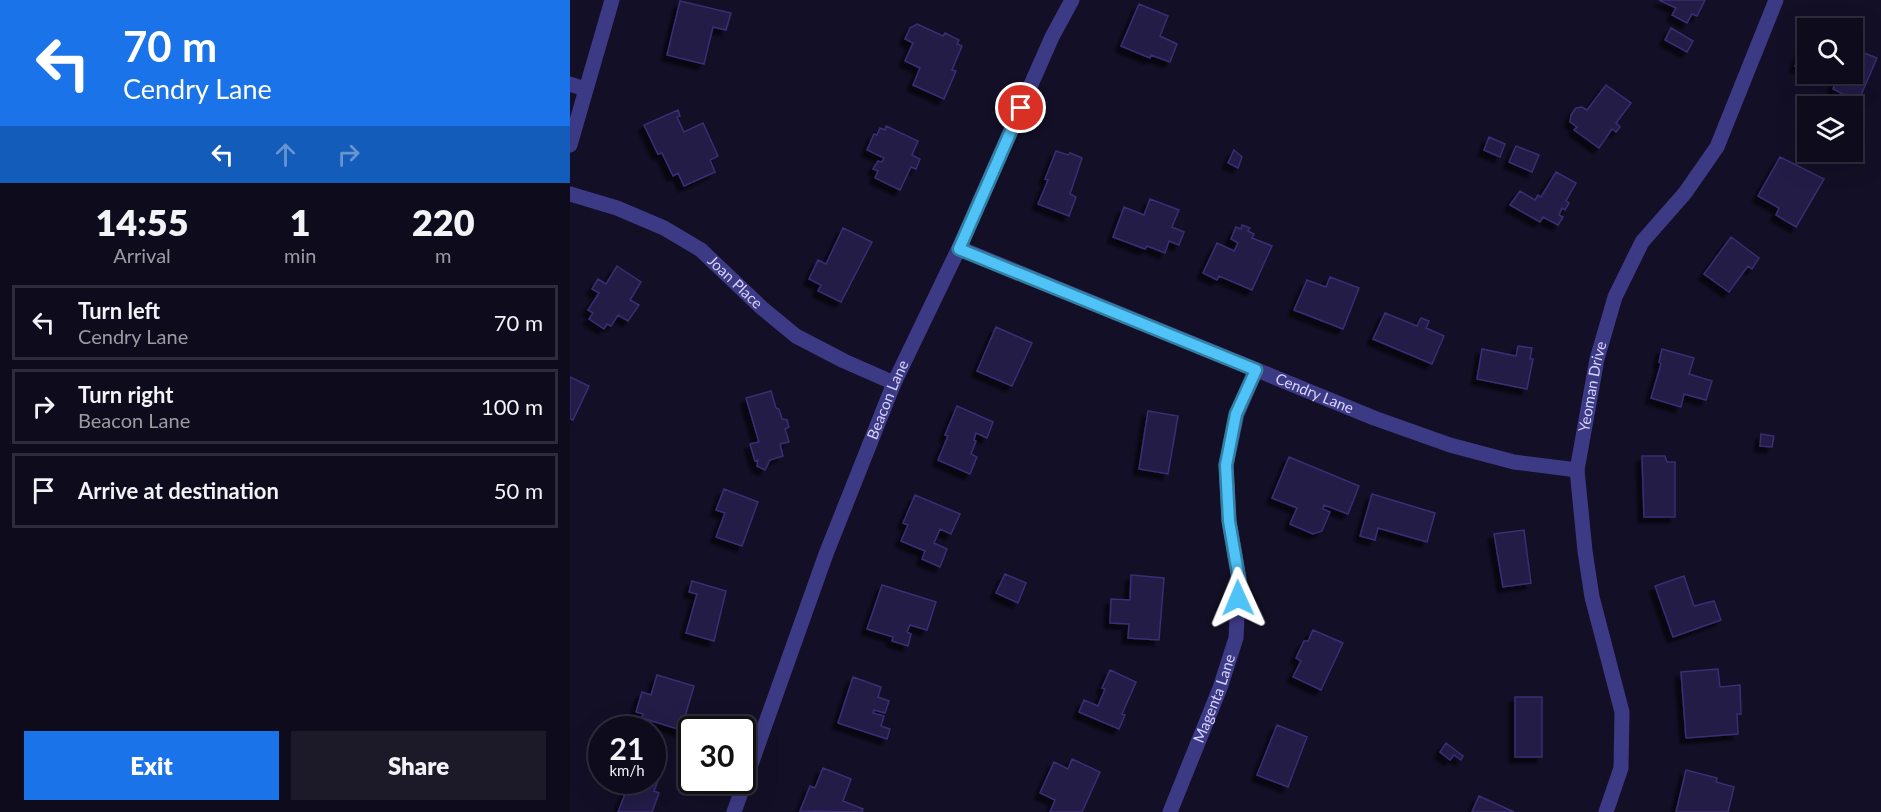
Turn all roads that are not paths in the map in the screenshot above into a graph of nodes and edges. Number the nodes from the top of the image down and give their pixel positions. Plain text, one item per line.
1 (612, 0) edge
2 (1072, 0) edge
3 (1776, 0) edge
4 (570, 84) edge
5 (585, 89) junction
6 (570, 145) edge
7 (570, 194) edge
8 (959, 249) junction
9 (1256, 370) junction
10 (894, 382) junction
11 (1577, 470) junction
12 (734, 812) edge
13 (1170, 812) edge
14 (1606, 812) edge

1 - 5 street
2 - 8 street, Beacon Lane
3 - 11 street, Yeoman Drive
4 - 5 street
5 - 6 street
7 - 10 street, Joan Place
8 - 9 street, Cendry Lane
8 - 10 street, Beacon Lane
9 - 11 street, Cendry Lane
9 - 13 street, Magenta Lane
10 - 12 street, Beacon Lane
11 - 14 street, Yeoman Drive

